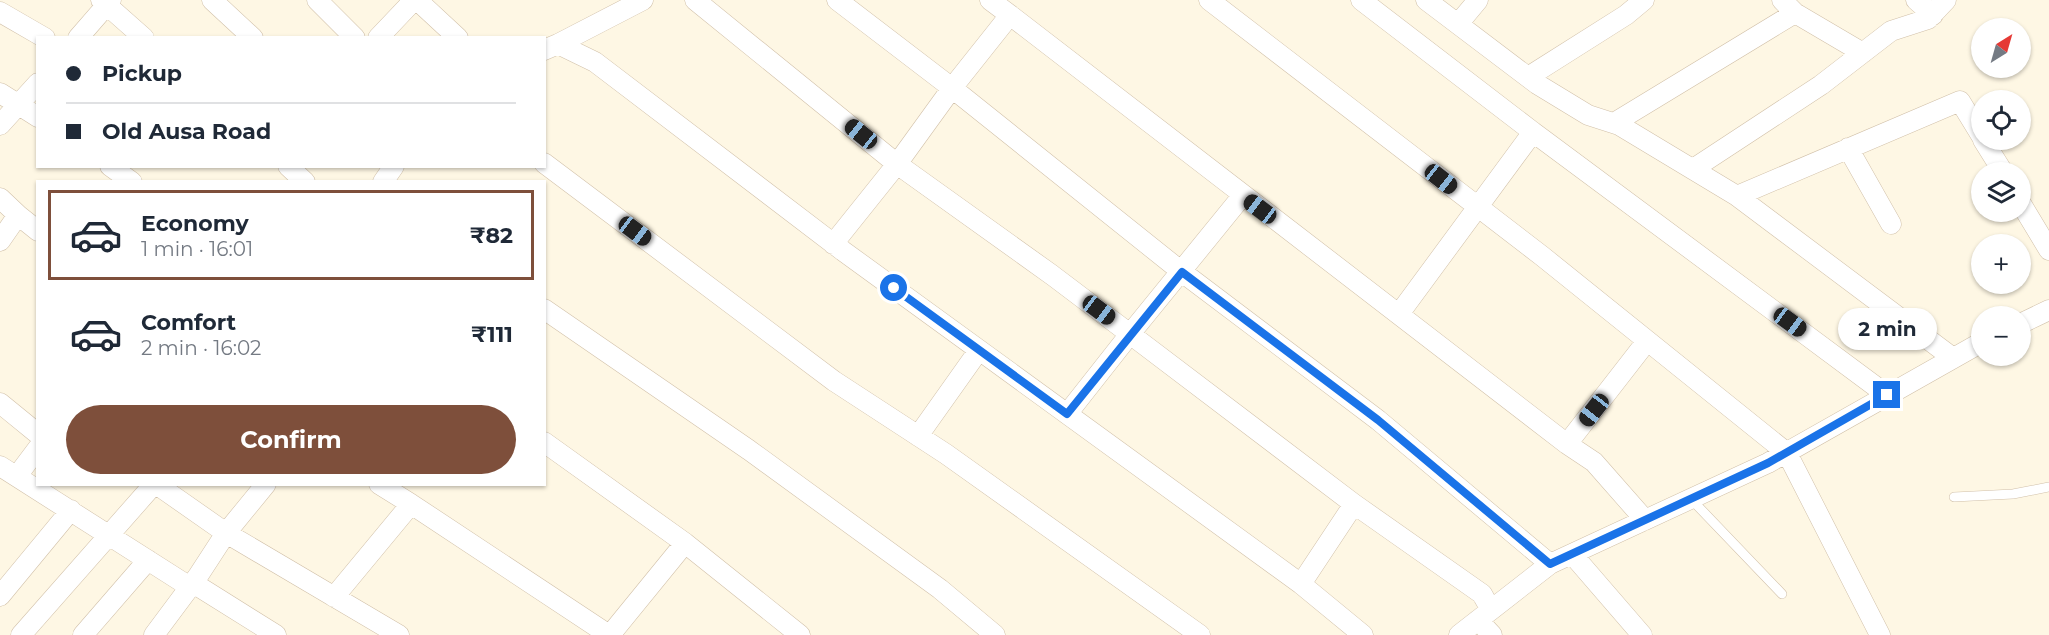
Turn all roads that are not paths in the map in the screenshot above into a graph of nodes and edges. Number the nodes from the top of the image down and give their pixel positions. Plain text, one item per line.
1 (212, 0) edge
2 (316, 0) edge
3 (416, 0) edge
4 (643, 0) edge
5 (695, 0) edge
6 (837, 0) edge
7 (990, 0) edge
8 (1209, 0) edge
9 (1361, 0) edge
10 (1426, 0) edge
11 (1478, 0) edge
12 (1644, 0) edge
13 (1916, 0) edge
14 (1946, 0) edge
15 (106, 1) edge
16 (1789, 7) edge
17 (0, 12) edge
18 (1010, 15) junction
19 (1933, 15) junction
20 (1458, 24) junction
21 (42, 36) edge
22 (80, 36) edge
23 (142, 36) edge
24 (250, 36) edge
25 (353, 36) edge
26 (380, 36) edge
27 (456, 36) edge
28 (551, 47) edge
29 (1863, 53) junction
30 (1528, 77) junction
31 (36, 85) edge
32 (952, 88) junction
33 (0, 93) edge
34 (18, 105) junction
35 (36, 116) edge
36 (1971, 120) edge
37 (1614, 123) junction
38 (0, 125) edge
39 (1533, 132) junction
40 (1848, 148) junction
41 (897, 164) junction
42 (546, 165) edge
43 (113, 168) edge
44 (290, 168) edge
45 (1693, 169) junction
46 (129, 180) edge
47 (303, 180) edge
48 (1243, 195) junction
49 (1737, 196) junction
50 (0, 198) edge
51 (1477, 207) junction
52 (18, 215) junction
53 (2031, 220) edge
54 (1891, 224) dead end
55 (36, 229) edge
56 (0, 241) edge
57 (833, 244) junction
58 (2049, 250) edge
59 (1182, 272) junction
60 (546, 310) edge
61 (2049, 310) edge
62 (1400, 314) junction
63 (2031, 319) edge
64 (1130, 334) junction
65 (1647, 340) junction
66 (1971, 348) edge
67 (979, 350) junction
68 (1953, 358) junction
69 (1887, 395) junction
70 (0, 403) edge
71 (1067, 414) junction
72 (36, 432) edge
73 (918, 436) junction
74 (546, 443) edge
75 (1567, 444) junction
76 (36, 450) edge
77 (1786, 453) junction
78 (8, 471) edge
79 (153, 486) edge
80 (158, 486) edge
81 (264, 486) edge
82 (382, 486) edge
83 (2049, 487) edge
84 (1954, 497) dead end
85 (1691, 499) junction
86 (411, 504) junction
87 (1354, 504) junction
88 (71, 510) junction
89 (1645, 520) junction
90 (226, 533) junction
91 (109, 535) junction
92 (685, 543) junction
93 (1572, 554) junction
94 (148, 560) junction
95 (1550, 564) junction
96 (1301, 584) junction
97 (191, 585) junction
98 (1782, 594) dead end
99 (0, 596) edge
100 (334, 597) junction
101 (1485, 615) junction
102 (21, 635) edge
103 (83, 635) edge
104 (154, 635) edge
105 (276, 635) edge
106 (399, 635) edge
107 (609, 635) edge
108 (800, 635) edge
109 (996, 635) edge
110 (1200, 635) edge
111 (1364, 635) edge
112 (1459, 635) edge
113 (1492, 635) edge
114 (1642, 635) edge
115 (1880, 635) edge

1 - 24 street
2 - 25 street
3 - 26 street
3 - 27 street
4 - 28 street
5 - 41 street
6 - 32 street
7 - 18 street
8 - 51 street
9 - 39 street
10 - 20 street
11 - 20 street
12 - 30 street
13 - 19 street
14 - 19 street
15 - 22 street
15 - 23 street
16 - 29 street
16 - 37 street
17 - 21 street
18 - 32 street
18 - 48 street
19 - 29 street
20 - 30 street
28 - 57 street
29 - 45 street
30 - 37 street
31 - 34 street
32 - 41 street
32 - 59 street
33 - 34 street
34 - 35 street
34 - 38 street
36 - 40 street
37 - 45 street
39 - 51 street
39 - 69 street
40 - 49 street
40 - 54 street
41 - 57 street
41 - 64 street
42 - 73 street
43 - 46 street
44 - 47 street
45 - 49 street
48 - 59 street
48 - 62 street
49 - 68 street
50 - 52 street
51 - 62 street
51 - 65 street
52 - 55 street
52 - 56 street
53 - 58 street
57 - 67 street
59 - 64 street
59 - 95 street
60 - 109 street
61 - 63 street
62 - 75 street
64 - 71 street
64 - 87 street
65 - 75 street
65 - 77 street
66 - 68 street
67 - 71 street
67 - 73 street
68 - 69 street
69 - 77 street
70 - 72 street
71 - 96 street
73 - 110 street
74 - 92 street
75 - 89 street
76 - 78 street
77 - 85 street
77 - 115 street
78 - 88 street
79 - 91 street
80 - 90 street
81 - 90 street
82 - 86 street
83 - 84 lane
85 - 89 street
85 - 98 lane
86 - 100 street
86 - 107 street
87 - 96 street
87 - 101 street
88 - 91 street
88 - 99 street
89 - 93 street
90 - 97 street
90 - 100 street
91 - 94 street
91 - 102 street
92 - 107 street
92 - 108 street
93 - 95 street
93 - 114 street
94 - 97 street
94 - 103 street
95 - 101 street
96 - 111 street
97 - 104 street
97 - 105 street
100 - 106 street
101 - 112 street
101 - 113 street

